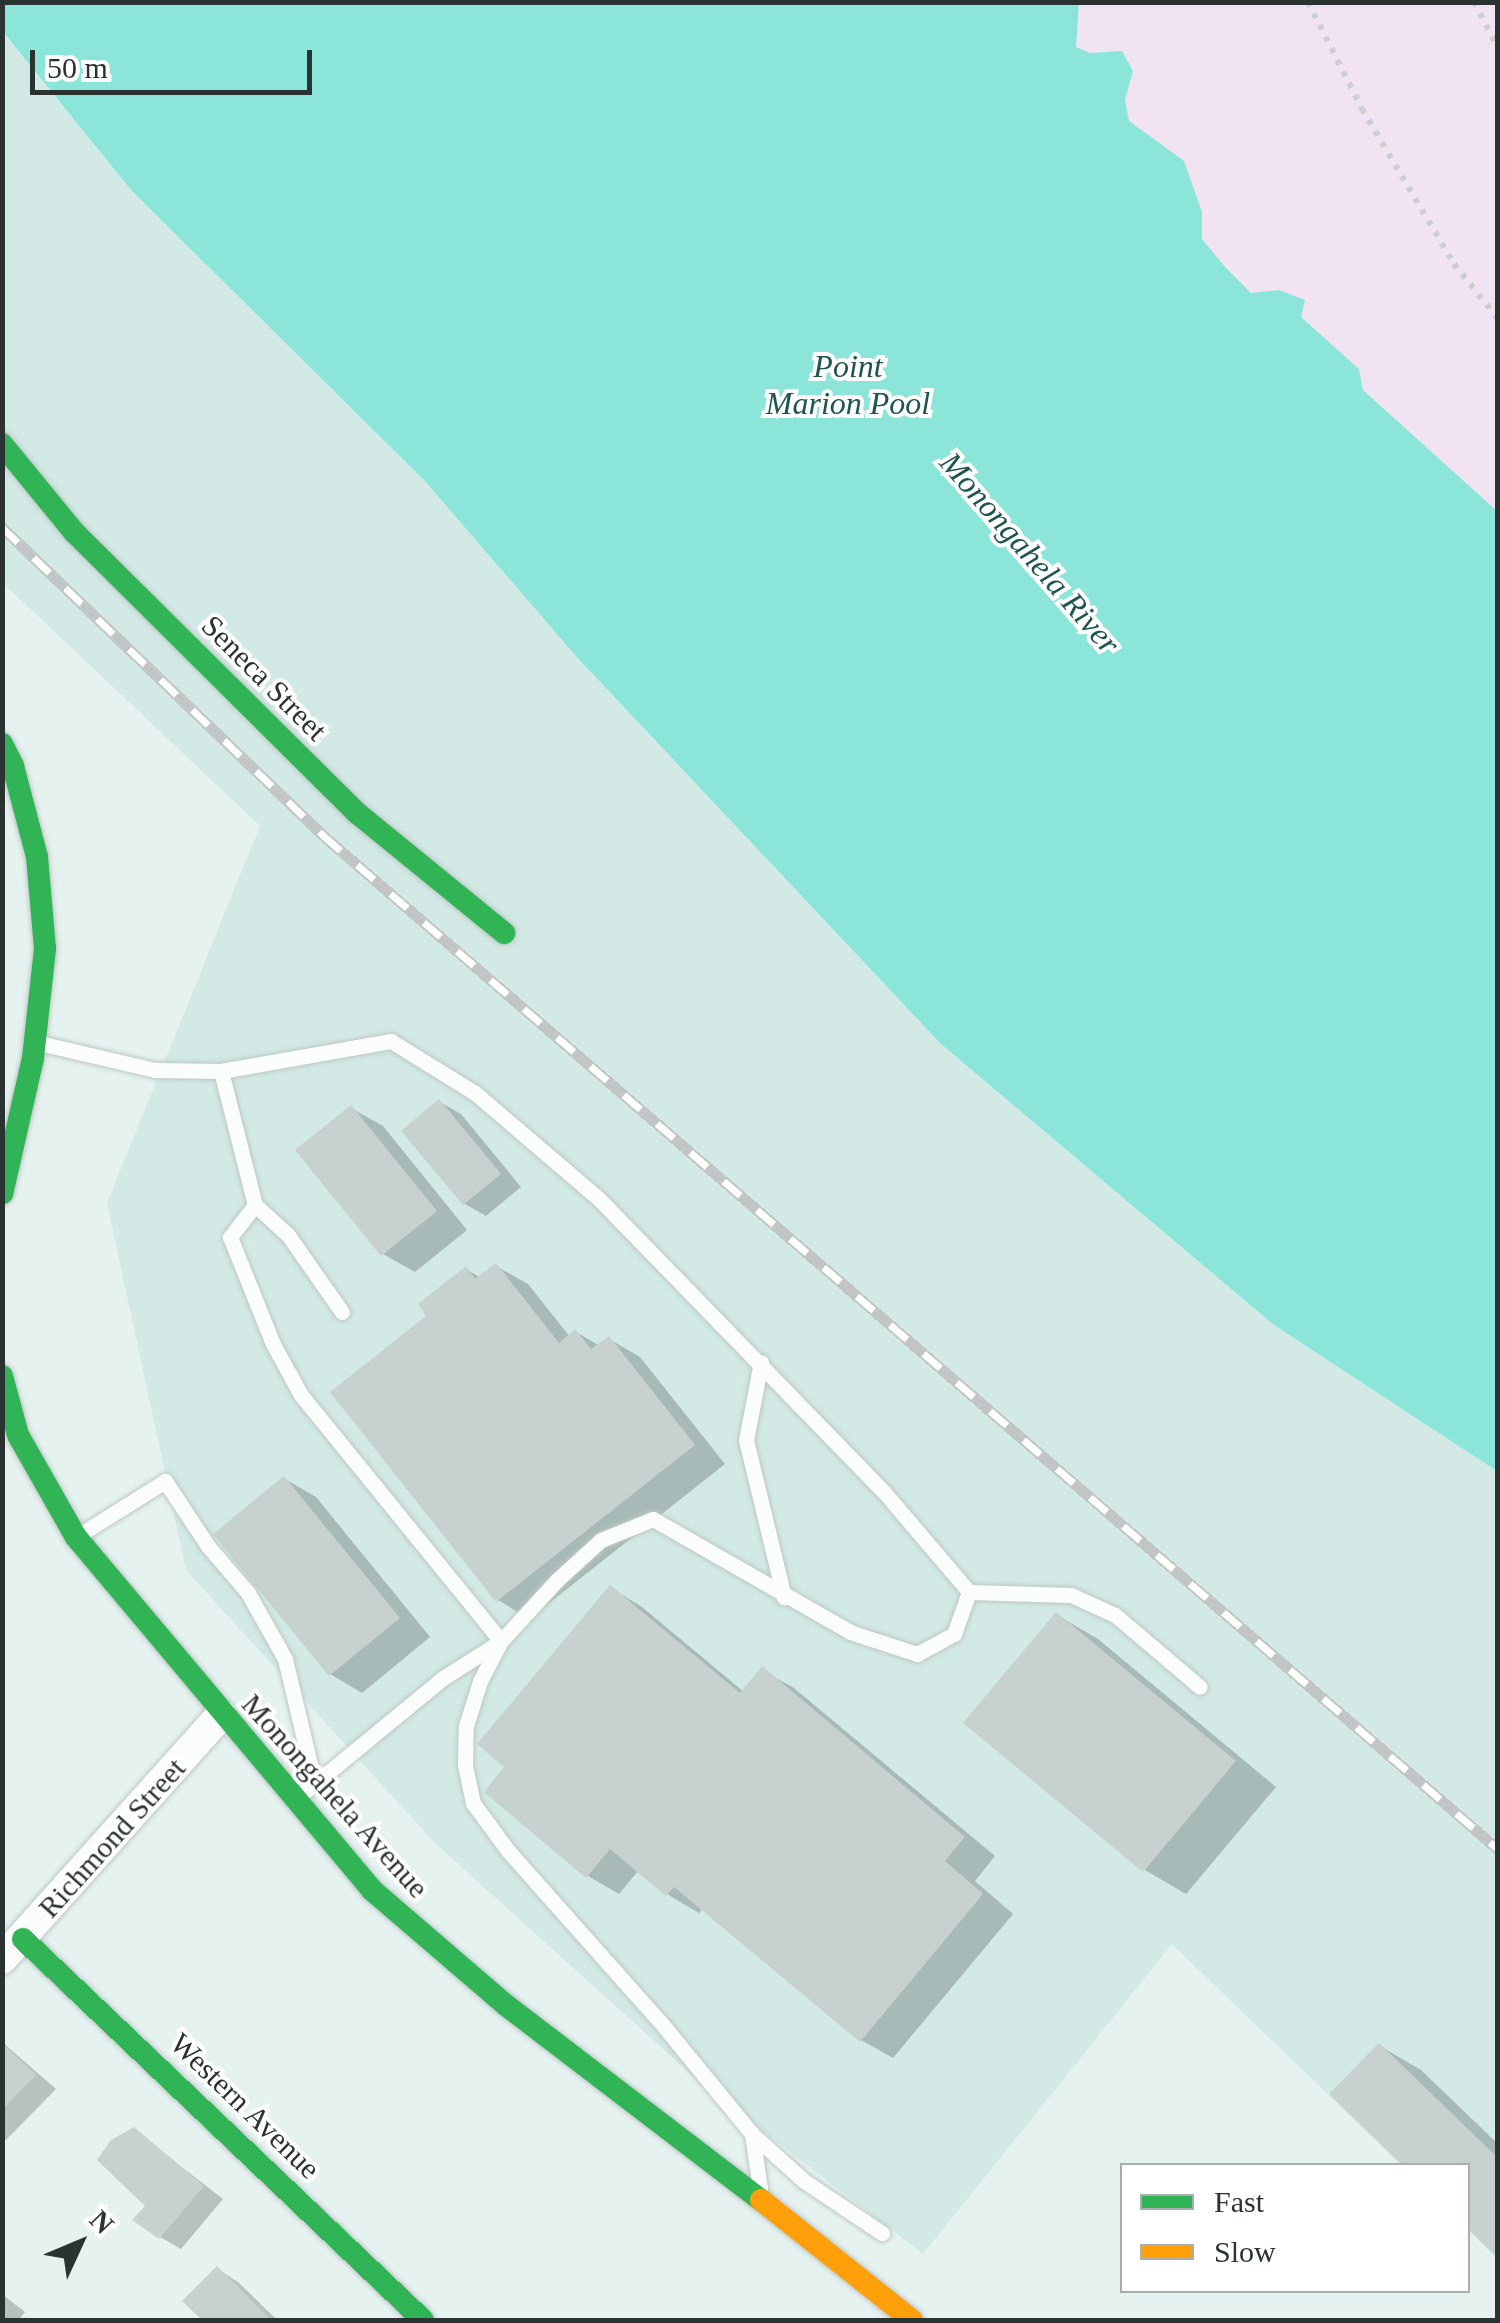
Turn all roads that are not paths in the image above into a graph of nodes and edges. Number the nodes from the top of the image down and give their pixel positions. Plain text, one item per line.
1 (2, 444) edge
2 (2, 744) edge
3 (504, 933) dead end
4 (35, 1042) junction
5 (222, 1071) junction
6 (2, 1194) edge
7 (255, 1205) junction
8 (342, 1312) dead end
9 (761, 1362) junction
10 (2, 1376) edge
11 (10, 1443) edge
12 (76, 1537) junction
13 (969, 1592) junction
14 (784, 1597) junction
15 (501, 1641) junction
16 (1200, 1687) dead end
17 (221, 1715) junction
18 (314, 1781) junction
19 (294, 1800) junction
20 (13, 1942) edge
21 (752, 2134) junction
22 (762, 2200) junction
23 (882, 2233) dead end
24 (423, 2320) edge
25 (912, 2320) edge

1 - 3 street, Seneca Street
2 - 4 street
4 - 5 lane
4 - 6 street
5 - 7 lane
5 - 9 lane
7 - 8 lane
7 - 15 lane
9 - 13 lane
9 - 14 lane
10 - 11 street, Monongahela Avenue
11 - 12 street, Monongahela Avenue
12 - 17 street, Monongahela Avenue
12 - 18 lane
13 - 14 lane
13 - 16 lane
14 - 15 lane
15 - 18 lane
15 - 21 lane
17 - 19 street, Monongahela Avenue
17 - 20 street, Richmond Street
18 - 19 lane
19 - 22 street, Monongahela Avenue
20 - 24 street, Western Avenue
21 - 22 lane
21 - 23 lane
22 - 25 street, Monongahela Avenue

